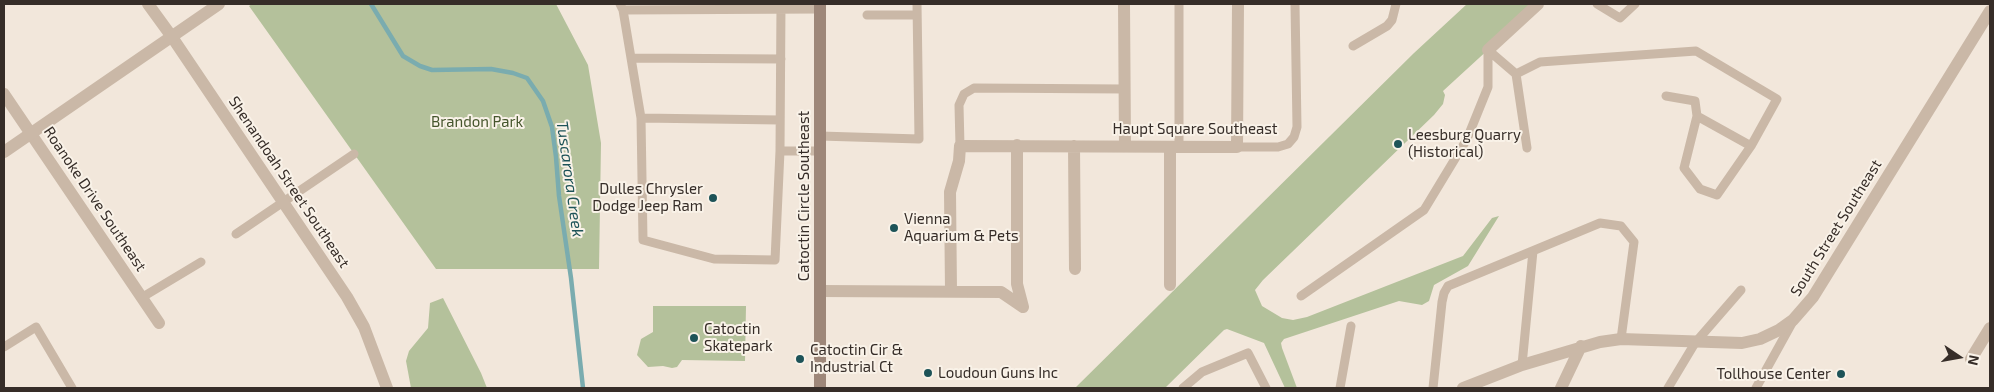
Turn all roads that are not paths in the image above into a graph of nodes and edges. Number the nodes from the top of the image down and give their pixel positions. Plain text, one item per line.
1 (148, 4) edge
2 (219, 4) edge
3 (917, 4) edge
4 (1124, 4) edge
5 (1179, 4) edge
6 (1238, 4) edge
7 (1295, 4) edge
8 (1396, 4) edge
9 (1538, 4) edge
10 (1597, 4) edge
11 (1635, 4) edge
12 (622, 7) edge
13 (781, 7) edge
14 (820, 7) edge
15 (1990, 12) edge
16 (867, 15) dead end
17 (917, 15) junction
18 (172, 37) junction
19 (1353, 46) dead end
20 (1488, 50) junction
21 (631, 58) junction
22 (781, 59) junction
23 (1516, 74) junction
24 (1124, 89) junction
25 (4, 94) edge
26 (1666, 96) dead end
27 (1697, 116) junction
28 (641, 118) junction
29 (780, 120) junction
30 (32, 133) junction
31 (820, 136) junction
32 (960, 146) junction
33 (1017, 146) junction
34 (1074, 146) junction
35 (1125, 146) junction
36 (1751, 146) junction
37 (1174, 147) junction
38 (1237, 147) junction
39 (1527, 148) dead end
40 (780, 151) junction
41 (820, 151) junction
42 (4, 152) edge
43 (354, 154) dead end
44 (282, 202) junction
45 (236, 234) dead end
46 (1533, 251) junction
47 (201, 262) dead end
48 (1075, 269) dead end
49 (1170, 285) dead end
50 (1741, 290) dead end
51 (951, 291) junction
52 (821, 292) junction
53 (1301, 296) dead end
54 (141, 298) junction
55 (1793, 320) junction
56 (159, 323) dead end
57 (1350, 326) dead end
58 (1990, 328) edge
59 (1621, 339) junction
60 (1695, 343) junction
61 (1581, 346) junction
62 (4, 347) edge
63 (1971, 359) dead end
64 (1522, 365) junction
65 (72, 388) edge
66 (387, 388) edge
67 (820, 388) edge
68 (1182, 388) edge
69 (1266, 388) edge
70 (1340, 388) edge
71 (1433, 388) edge
72 (1463, 388) edge
73 (1561, 388) edge
74 (1668, 388) edge
75 (1756, 388) edge

1 - 18 street, Shenandoah Street Southeast
2 - 18 street
3 - 17 lane
4 - 24 street
5 - 37 lane
6 - 38 street
7 - 38 lane, Haupt Square Southeast
8 - 19 lane
9 - 20 street
10 - 11 lane
12 - 13 lane
12 - 21 lane
13 - 14 lane
13 - 22 lane
14 - 31 main road, Catoctin Circle Southeast
15 - 55 street, South Street Southeast
16 - 17 lane
17 - 31 lane
18 - 30 street
18 - 44 street, Shenandoah Street Southeast
20 - 23 lane
20 - 53 lane
21 - 22 lane
21 - 28 lane
22 - 29 lane
23 - 36 lane
23 - 39 lane
24 - 32 lane
24 - 35 street
25 - 30 street, Roanoke Drive Southeast
26 - 27 lane
27 - 36 lane
27 - 36 lane
28 - 29 lane
28 - 40 lane
29 - 40 lane
30 - 42 street
30 - 54 street, Roanoke Drive Southeast
31 - 41 main road, Catoctin Circle Southeast
32 - 33 street, Haupt Square Southeast
32 - 51 street
33 - 34 street, Haupt Square Southeast
33 - 51 street
34 - 35 street, Haupt Square Southeast
34 - 48 street
35 - 37 street, Haupt Square Southeast
37 - 38 street, Haupt Square Southeast
37 - 49 street
40 - 41 lane
41 - 52 main road, Catoctin Circle Southeast
43 - 44 lane
44 - 45 lane
44 - 66 street, Shenandoah Street Southeast
46 - 59 lane
46 - 64 lane
46 - 71 lane
47 - 54 lane
50 - 60 lane
51 - 52 street
52 - 67 main road, Catoctin Circle Southeast
54 - 56 street, Roanoke Drive Southeast
55 - 60 street, South Street Southeast
55 - 75 lane
57 - 70 lane
58 - 63 street
59 - 60 street, South Street Southeast
59 - 61 street, South Street Southeast
60 - 74 lane
61 - 64 street, South Street Southeast
61 - 73 street
62 - 65 lane
64 - 72 street, South Street Southeast
68 - 69 lane

